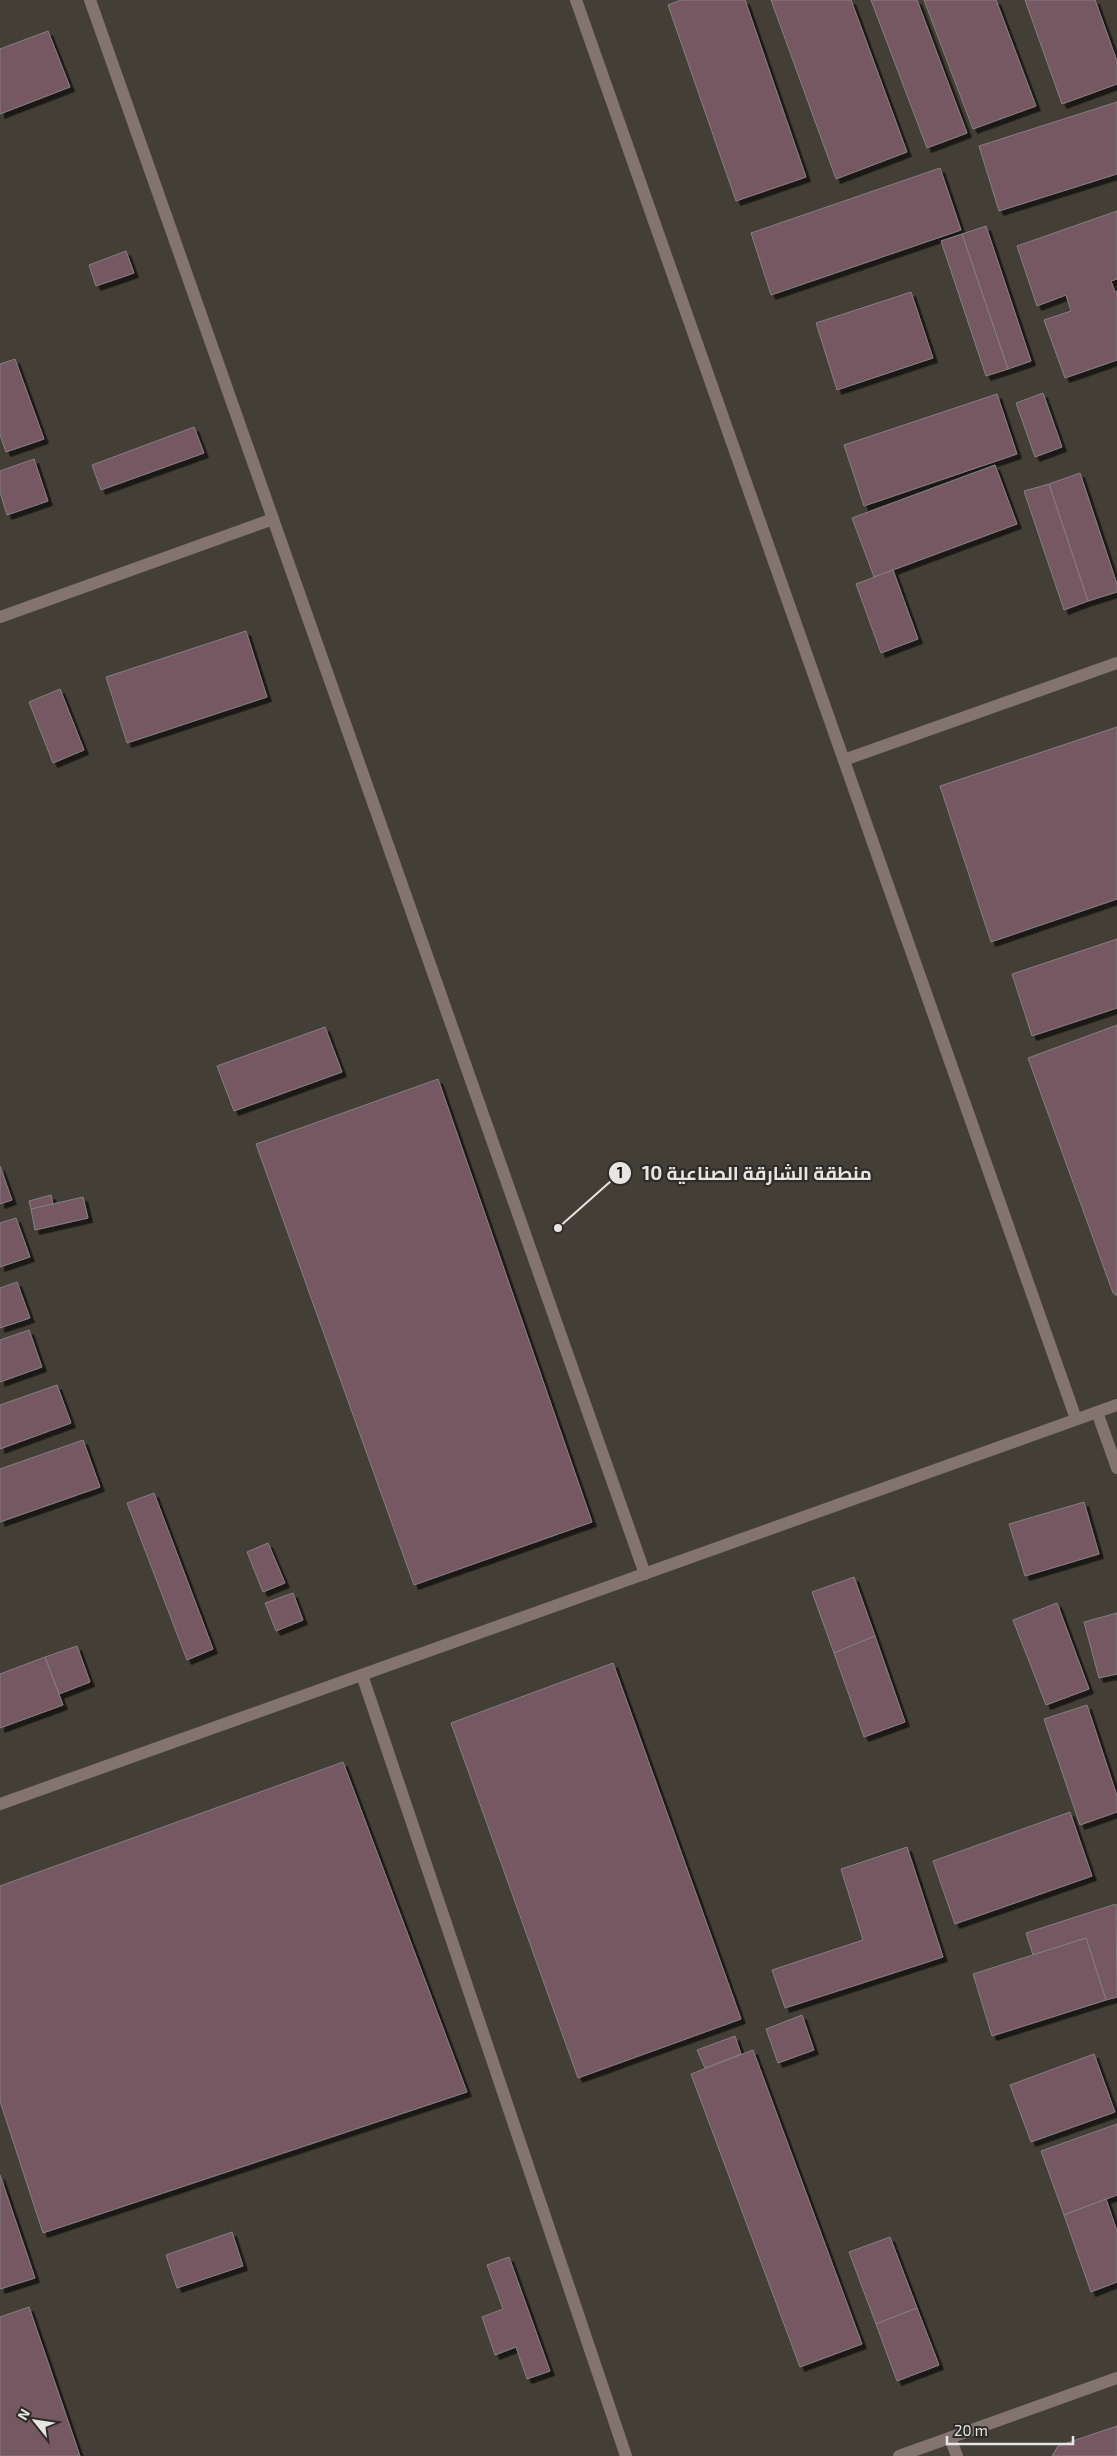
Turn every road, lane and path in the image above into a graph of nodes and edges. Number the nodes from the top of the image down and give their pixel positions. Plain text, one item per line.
1 (90, 0) edge
2 (576, 0) edge
3 (273, 519) junction
4 (0, 617) edge
5 (1117, 663) edge
6 (844, 760) junction
7 (1117, 1405) edge
8 (1097, 1412) junction
9 (1076, 1419) junction
10 (1117, 1468) edge
11 (645, 1574) junction
12 (362, 1675) junction
13 (0, 1804) edge
14 (1117, 2378) edge
15 (950, 2438) junction
16 (626, 2456) edge
17 (899, 2456) edge
18 (957, 2456) edge

1 - 3 lane
2 - 6 lane
3 - 4 lane
3 - 11 lane
5 - 6 lane
6 - 9 lane
7 - 8 lane
8 - 9 lane
8 - 10 lane
9 - 11 lane
11 - 12 lane
12 - 13 lane
12 - 16 lane
14 - 15 lane
15 - 17 lane
15 - 18 lane

